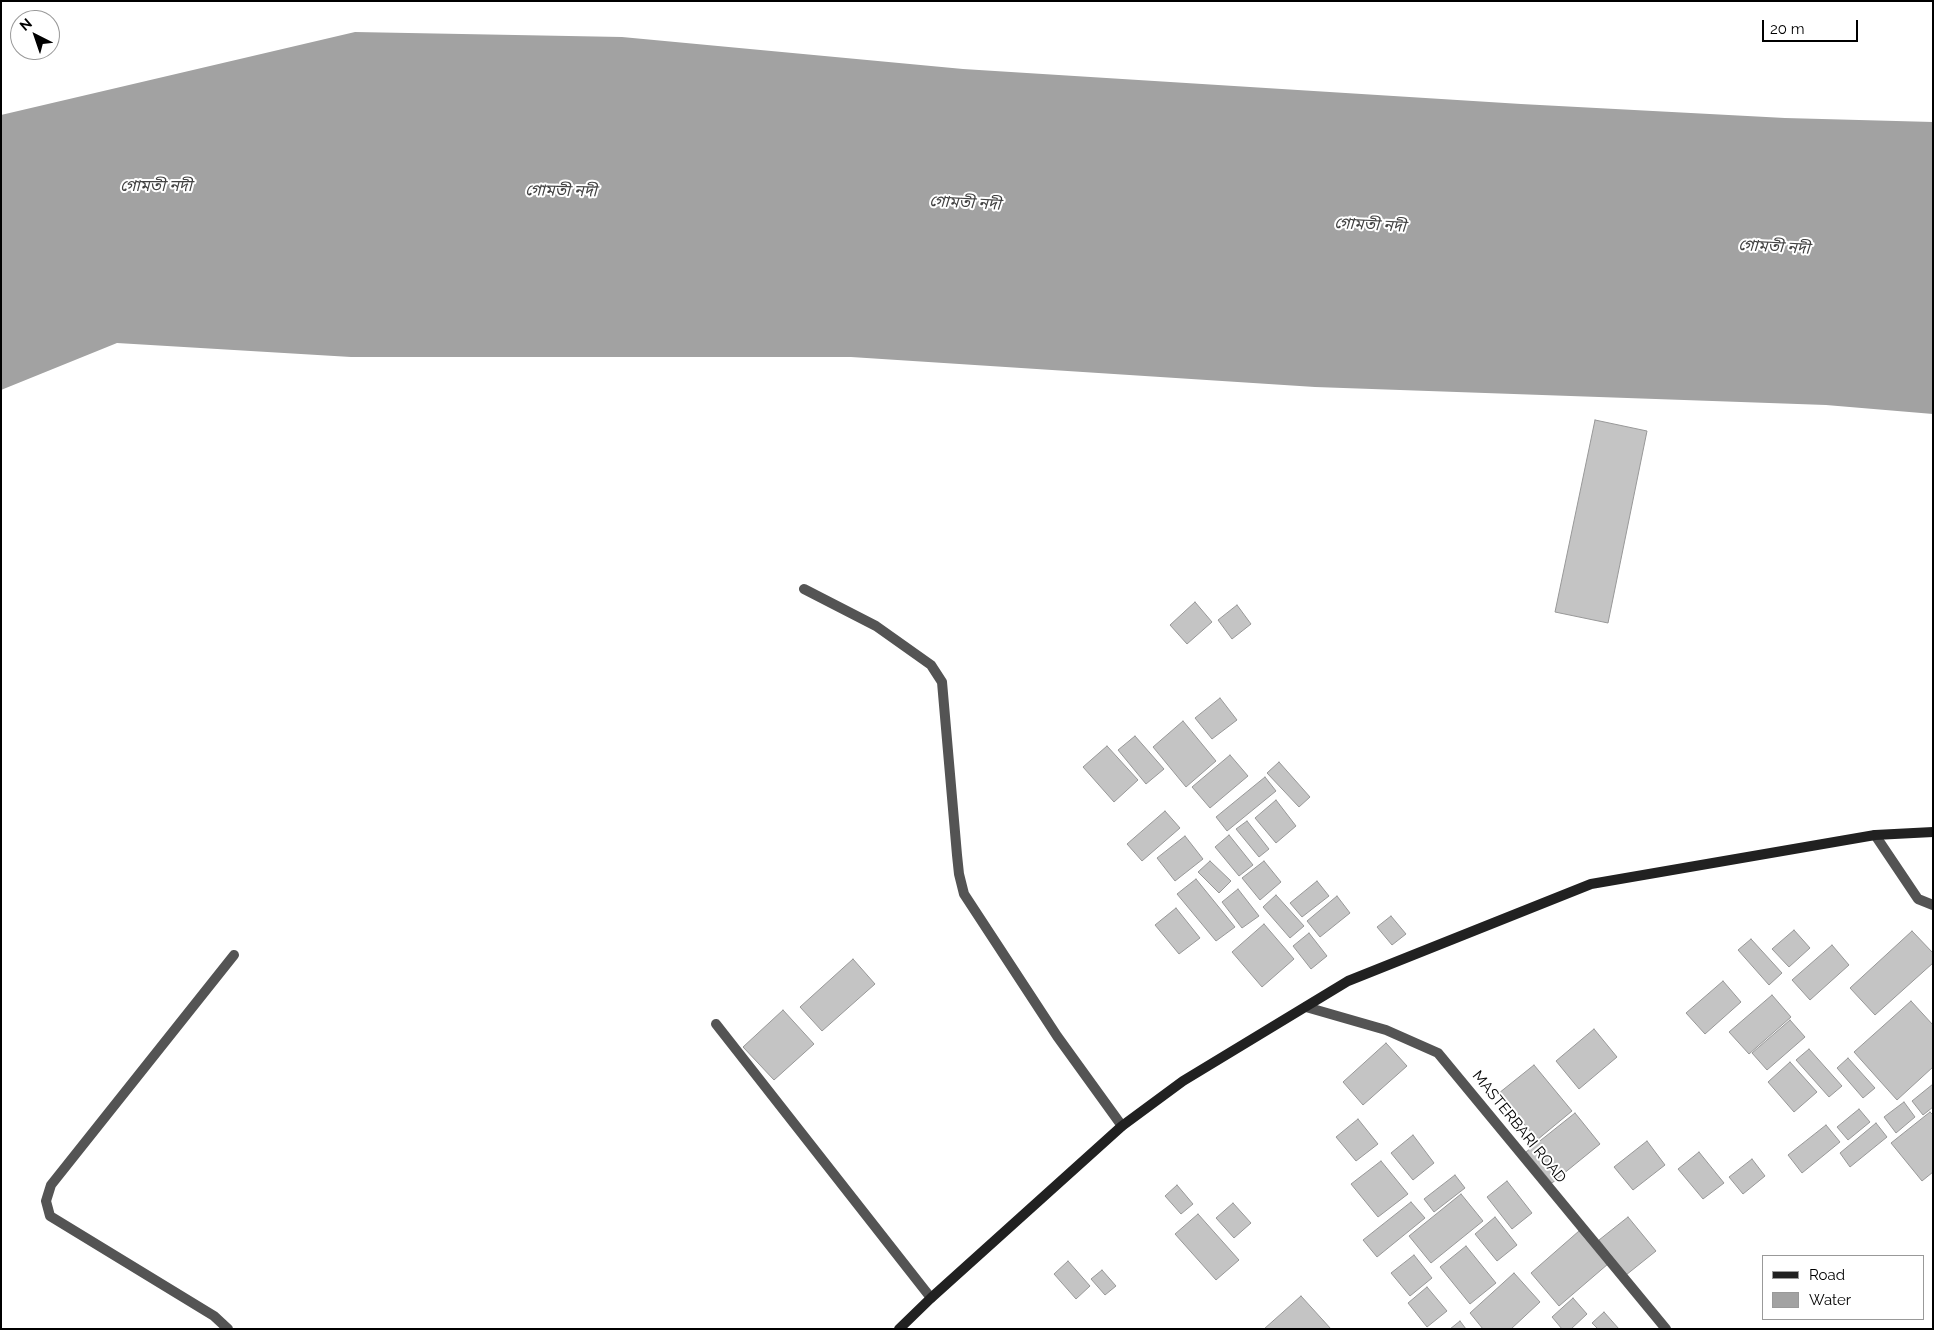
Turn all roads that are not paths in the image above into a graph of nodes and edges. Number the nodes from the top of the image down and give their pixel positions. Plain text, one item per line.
1 (804, 589) dead end
2 (1933, 832) edge
3 (1875, 834) junction
4 (1933, 905) edge
5 (234, 954) dead end
6 (1306, 1007) junction
7 (716, 1024) dead end
8 (1122, 1126) junction
9 (931, 1298) junction
10 (228, 1329) edge
11 (900, 1329) edge
12 (1666, 1329) edge

1 - 8 street
2 - 3 street
3 - 4 street
3 - 6 street
5 - 10 street
6 - 8 street
6 - 12 street, MASTERBARI ROAD
7 - 9 street
8 - 9 street
9 - 11 street

